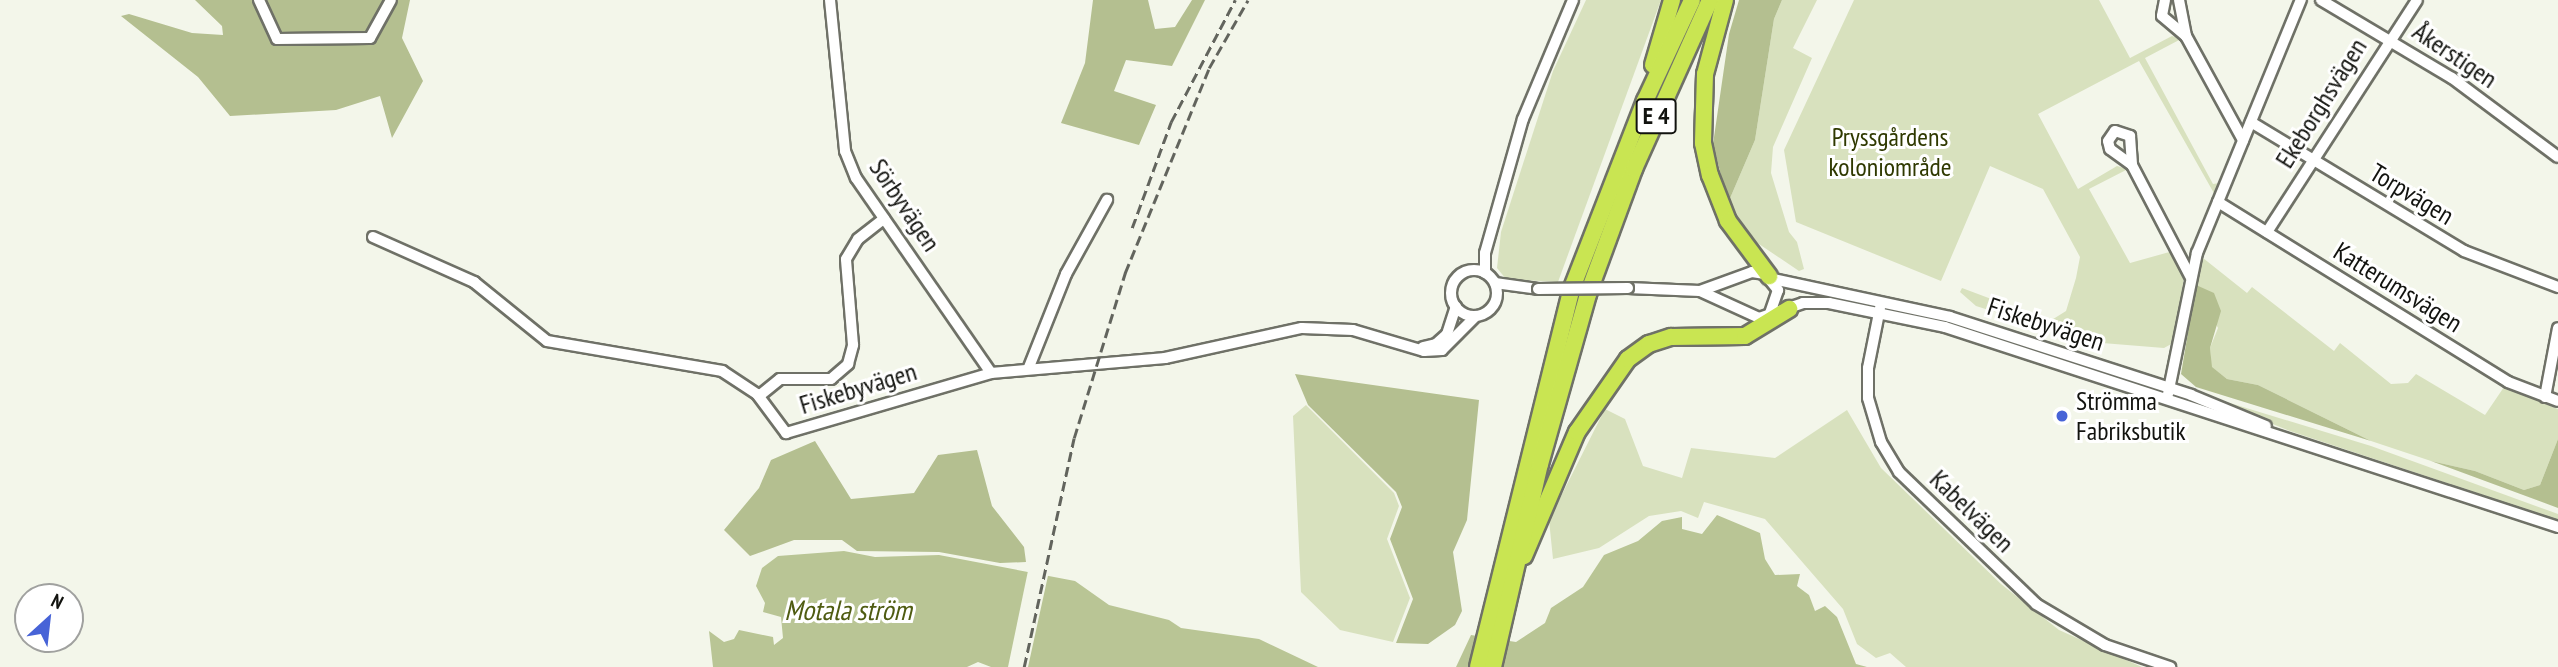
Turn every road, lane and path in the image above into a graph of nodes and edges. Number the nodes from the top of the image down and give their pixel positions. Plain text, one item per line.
1 (259, 0) edge
2 (391, 0) edge
3 (830, 0) edge
4 (1573, 0) edge
5 (1672, 0) edge
6 (1692, 0) edge
7 (1710, 0) edge
8 (1725, 0) edge
9 (2165, 0) edge
10 (2179, 0) edge
11 (2321, 0) edge
12 (2417, 0) edge
13 (2297, 3) edge
14 (2186, 36) junction
15 (2389, 38) junction
16 (1639, 116) junction
17 (2251, 122) junction
18 (2243, 140) junction
19 (2558, 157) edge
20 (2313, 159) junction
21 (2132, 165) dead end
22 (1107, 200) dead end
23 (2218, 202) junction
24 (884, 219) junction
25 (2267, 232) junction
26 (373, 237) dead end
27 (1485, 253) junction
28 (1472, 270) junction
29 (1485, 273) junction
30 (1771, 277) junction
31 (2191, 278) junction
32 (1495, 283) junction
33 (2558, 287) edge
34 (1535, 289) junction
35 (1700, 291) junction
36 (1882, 300) junction
37 (1495, 301) junction
38 (1455, 306) junction
39 (1789, 309) junction
40 (1879, 313) junction
41 (1767, 315) junction
42 (1476, 316) junction
43 (2558, 328) edge
44 (1713, 335) junction
45 (1410, 346) junction
46 (1029, 367) junction
47 (991, 373) junction
48 (2168, 393) junction
49 (759, 396) junction
50 (2545, 397) junction
51 (2558, 401) edge
52 (2558, 526) edge
53 (1517, 567) junction
54 (1499, 608) junction
55 (1478, 667) edge
56 (1493, 667) edge
57 (2170, 667) edge

1 - 2 street
3 - 24 street, Sörbyvägen
4 - 27 street
5 - 16 highway
6 - 16 highway, E 4
7 - 53 highway, E 4
8 - 30 highway
9 - 14 street
10 - 14 street
11 - 15 street, Åkerstigen
12 - 15 street, Ekeborghsvägen
13 - 17 street
14 - 18 street
15 - 19 street, Åkerstigen
15 - 20 street, Ekeborghsvägen
16 - 54 highway, E 4
17 - 18 street
17 - 20 street, Torpvägen
18 - 23 street
20 - 25 street, Ekeborghsvägen
20 - 33 street, Torpvägen
21 - 31 street
22 - 46 street
23 - 25 street, Katterumsvägen
23 - 31 street
24 - 47 street, Sörbyvägen
24 - 49 street
25 - 50 street, Katterumsvägen
26 - 49 street, Fiskebyvägen
27 - 28 street
27 - 29 street
28 - 29 street
28 - 38 street
29 - 32 street
30 - 35 street, Fiskebyvägen
30 - 36 street, Fiskebyvägen
30 - 41 street
31 - 48 street
32 - 34 street, Fiskebyvägen
32 - 37 street
34 - 35 street, Fiskebyvägen, bridge
34 - 37 street, Fiskebyvägen
35 - 41 street, Fiskebyvägen
36 - 40 street, Kabelvägen
36 - 48 street, Fiskebyvägen
37 - 42 street
38 - 42 street
38 - 45 street, Fiskebyvägen
39 - 40 street, Fiskebyvägen
39 - 41 street, Fiskebyvägen
39 - 44 highway
40 - 48 street, Fiskebyvägen
40 - 57 street, Kabelvägen
41 - 44 highway
42 - 45 street, Fiskebyvägen
43 - 50 street
44 - 53 highway
45 - 46 street, Fiskebyvägen
46 - 47 street, Fiskebyvägen
47 - 49 street, Fiskebyvägen
48 - 52 street, Fiskebyvägen
50 - 51 street, Katterumsvägen
53 - 54 highway, E 4
54 - 55 highway, E 4
54 - 56 highway, E 4

